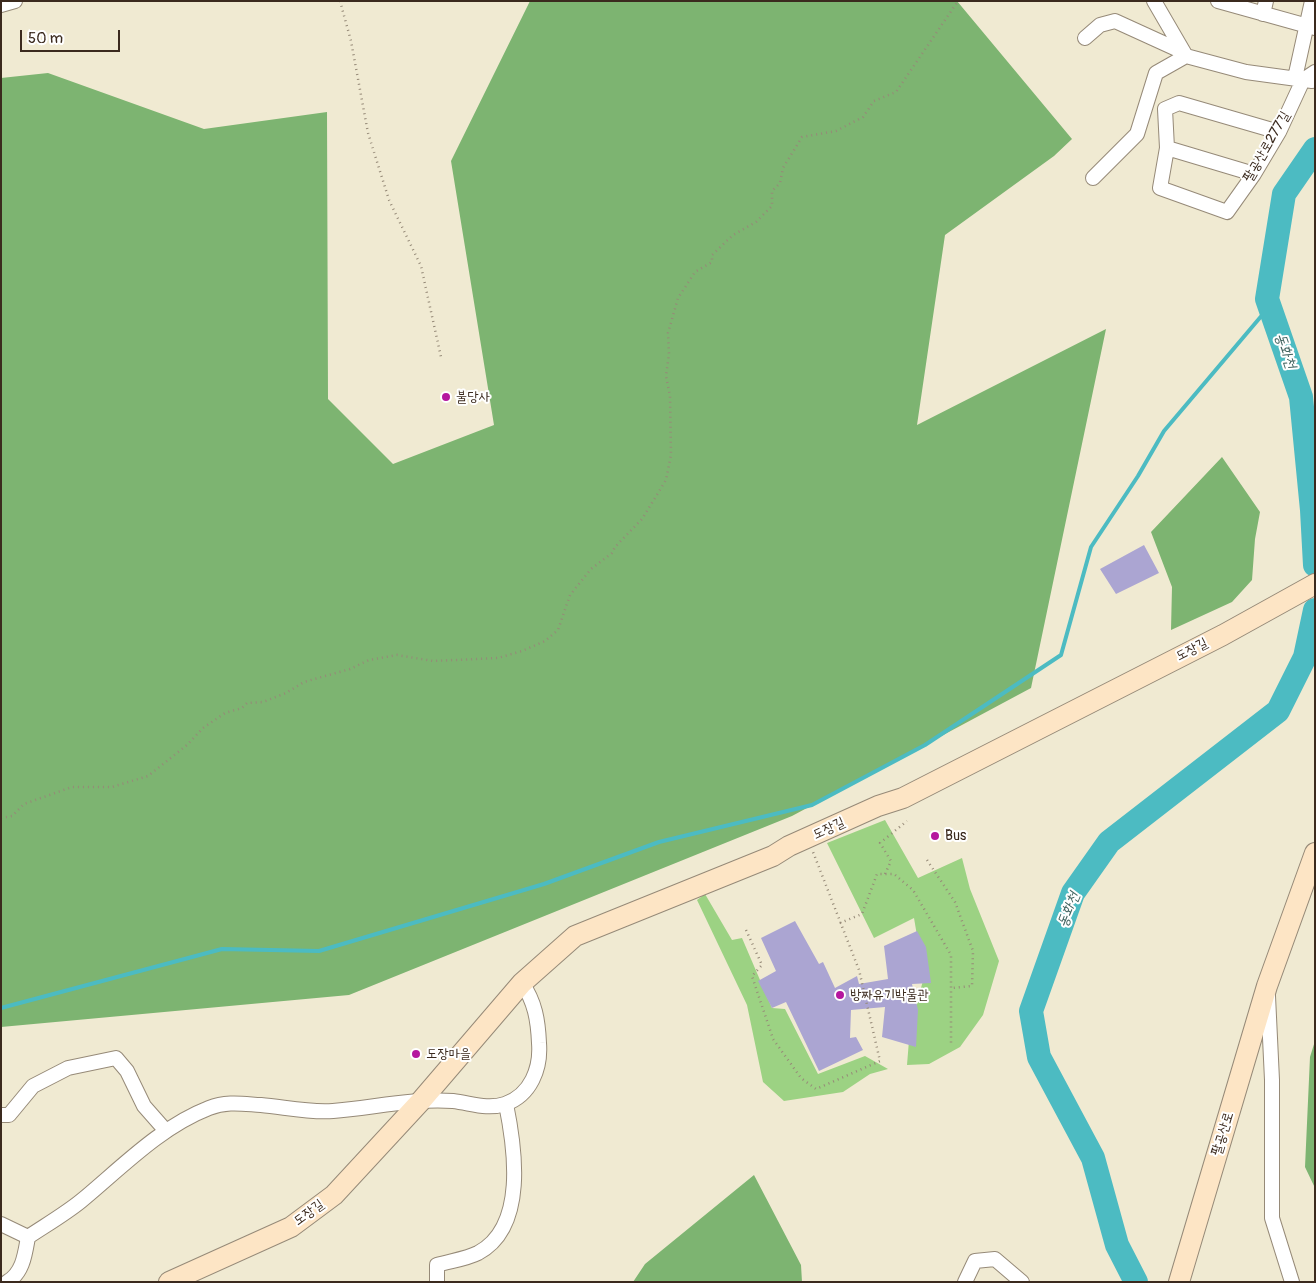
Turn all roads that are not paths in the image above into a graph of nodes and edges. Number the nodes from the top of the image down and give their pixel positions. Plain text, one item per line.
1 (15, 1) edge
2 (1154, 1) edge
3 (1218, 1) edge
4 (1312, 1) edge
5 (1, 5) edge
6 (1265, 8) edge
7 (1310, 26) edge
8 (1085, 38) dead end
9 (1185, 54) junction
10 (1307, 78) edge
11 (1279, 132) junction
12 (1167, 148) junction
13 (1254, 174) junction
14 (1093, 178) dead end
15 (1315, 584) edge
16 (1315, 853) edge
17 (522, 983) junction
18 (1267, 986) junction
19 (420, 1102) junction
20 (506, 1104) junction
21 (1, 1114) edge
22 (166, 1130) junction
23 (1, 1224) edge
24 (28, 1237) junction
25 (7, 1282) edge
26 (169, 1282) edge
27 (437, 1282) edge
28 (965, 1282) edge
29 (1022, 1282) edge
30 (1178, 1282) edge
31 (1292, 1282) edge

1 - 5 street
2 - 9 street
3 - 6 street
4 - 7 street, 팔공산로277길
6 - 7 street
7 - 10 street, 팔공산로277길
8 - 9 street
9 - 10 street
9 - 14 street
10 - 11 street, 팔공산로277길
11 - 12 street
11 - 13 street, 팔공산로277길
12 - 13 street
12 - 13 street, 팔공산로277길
15 - 17 street, 도장길
16 - 18 street, 팔공산로
17 - 19 street, 도장길
17 - 20 street
18 - 30 street, 팔공산로
18 - 31 street, 팔공산로
19 - 20 street
19 - 22 street
19 - 26 street, 도장길
20 - 27 street
21 - 22 street
22 - 24 street
23 - 24 street
24 - 25 street
28 - 29 street

